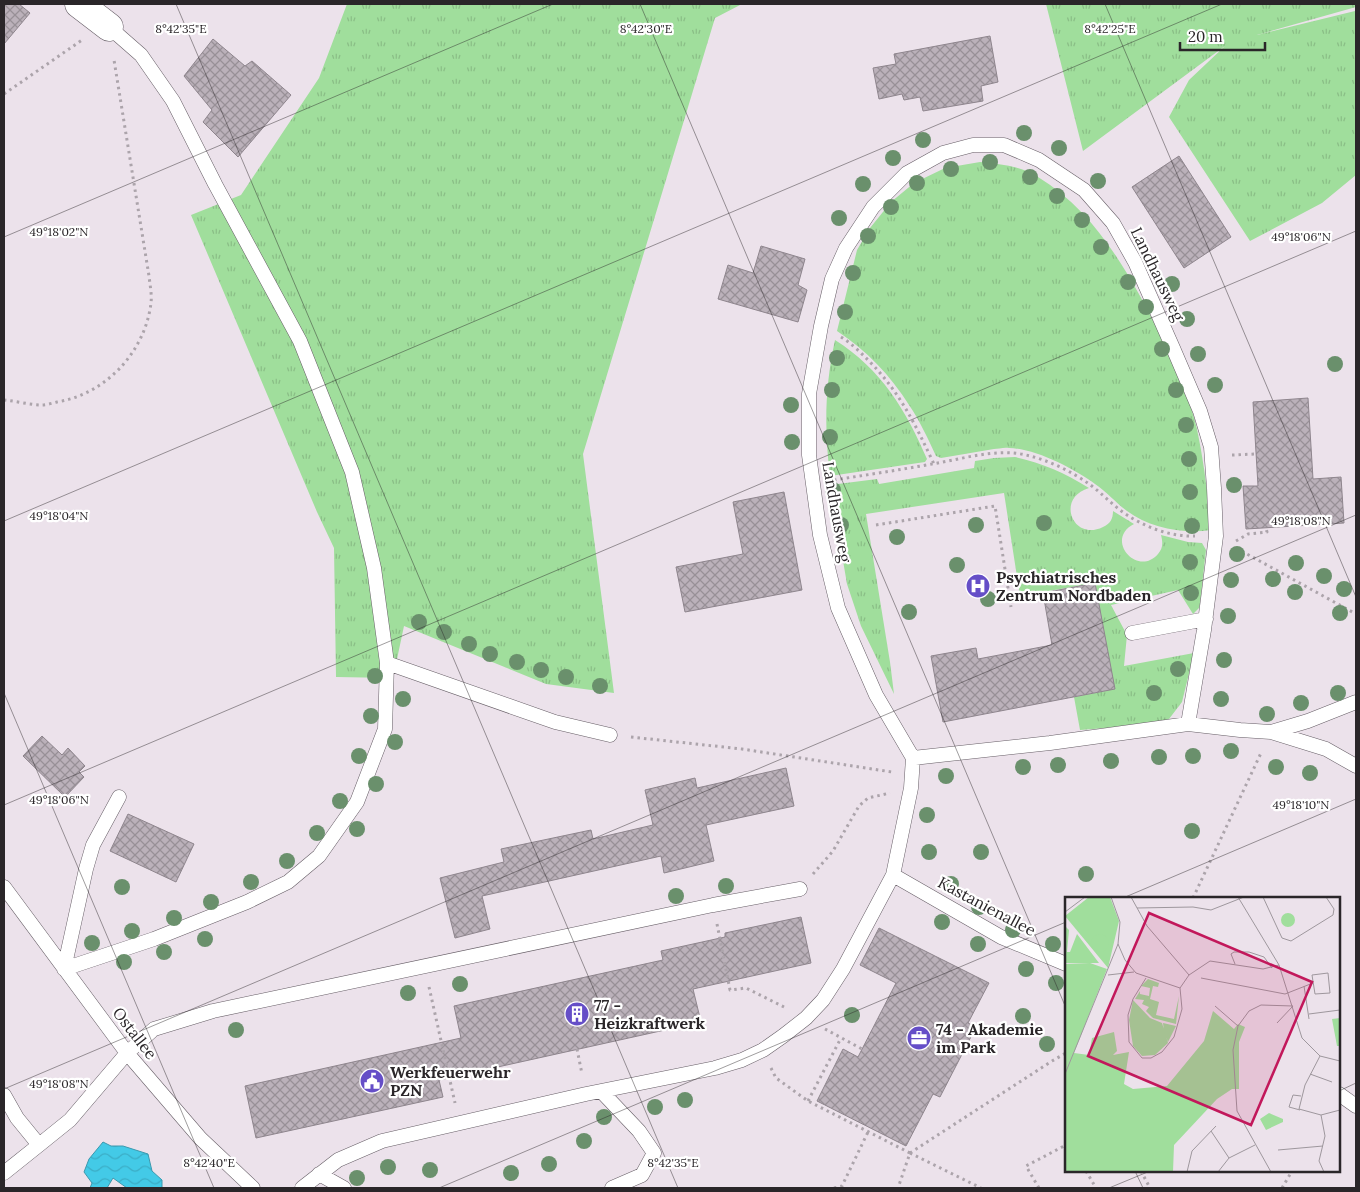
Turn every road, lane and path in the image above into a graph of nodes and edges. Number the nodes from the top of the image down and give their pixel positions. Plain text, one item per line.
1 (79, 4) edge
2 (109, 27) junction
3 (4, 94) edge
4 (820, 326) junction
5 (4, 400) edge
6 (934, 464) junction
7 (814, 483) junction
8 (876, 526) dead end
9 (1266, 528) dead end
10 (1248, 534) dead end
11 (1216, 536) junction
12 (1011, 607) dead end
13 (1356, 614) edge
14 (1206, 619) junction
15 (1132, 632) dead end
16 (387, 663) junction
17 (1356, 702) edge
18 (1188, 724) junction
19 (1271, 732) junction
20 (610, 735) joint
21 (913, 758) junction
22 (1356, 766) edge
23 (911, 788) junction
24 (119, 797) dead end
25 (893, 875) junction
26 (4, 887) edge
27 (800, 889) joint
28 (1193, 897) edge
29 (722, 951) dead end
30 (1065, 964) edge
31 (424, 967) junction
32 (64, 969) junction
33 (806, 1018) junction
34 (841, 1038) junction
35 (577, 1049) dead end
36 (862, 1049) dead end
37 (763, 1050) junction
38 (127, 1053) junction
39 (1065, 1054) edge
40 (581, 1069) dead end
41 (451, 1084) dead end
42 (601, 1091) junction
43 (4, 1095) edge
44 (1340, 1095) edge
45 (808, 1101) junction
46 (1356, 1106) edge
47 (868, 1132) junction
48 (40, 1146) junction
49 (1065, 1146) edge
50 (910, 1153) junction
51 (1087, 1172) edge
52 (1142, 1172) edge
53 (1291, 1172) edge
54 (4, 1173) edge
55 (319, 1174) junction
56 (253, 1188) edge
57 (302, 1188) edge
58 (344, 1188) edge
59 (612, 1188) edge
60 (834, 1188) edge
61 (898, 1188) edge
62 (981, 1188) edge
63 (1039, 1188) edge
64 (1096, 1188) edge
65 (1150, 1188) edge
66 (1282, 1188) edge

1 - 2 street
2 - 3 path
2 - 5 path
2 - 16 lane
4 - 6 path
4 - 7 lane, Landhausweg
4 - 11 lane, Landhausweg
6 - 7 path
6 - 11 path
7 - 21 lane, Landhausweg
8 - 12 path
9 - 10 path
11 - 13 path
11 - 14 lane, Landhausweg
14 - 15 lane
14 - 18 lane, Landhausweg
16 - 20 lane
16 - 32 lane
17 - 19 lane
18 - 19 lane
18 - 21 lane
19 - 22 lane
19 - 28 path
20 - 21 path
21 - 23 lane
23 - 25 lane
23 - 27 path
24 - 32 lane
25 - 30 lane, Kastanienallee
25 - 33 lane
26 - 32 lane, Ostallee
27 - 31 lane
29 - 33 path
31 - 38 lane
31 - 41 path
32 - 38 lane, Ostallee
33 - 34 path
33 - 37 lane
34 - 36 path
34 - 45 path
35 - 40 path
37 - 42 lane
37 - 45 path
38 - 48 lane
38 - 56 lane, Ostallee
39 - 50 path
42 - 55 lane
42 - 59 lane
43 - 48 lane
44 - 46 lane
45 - 47 path
47 - 50 path
47 - 60 path
48 - 54 lane
49 - 63 path
50 - 61 path
50 - 62 path
51 - 64 path
52 - 65 path
53 - 66 path
55 - 57 lane
55 - 58 lane

